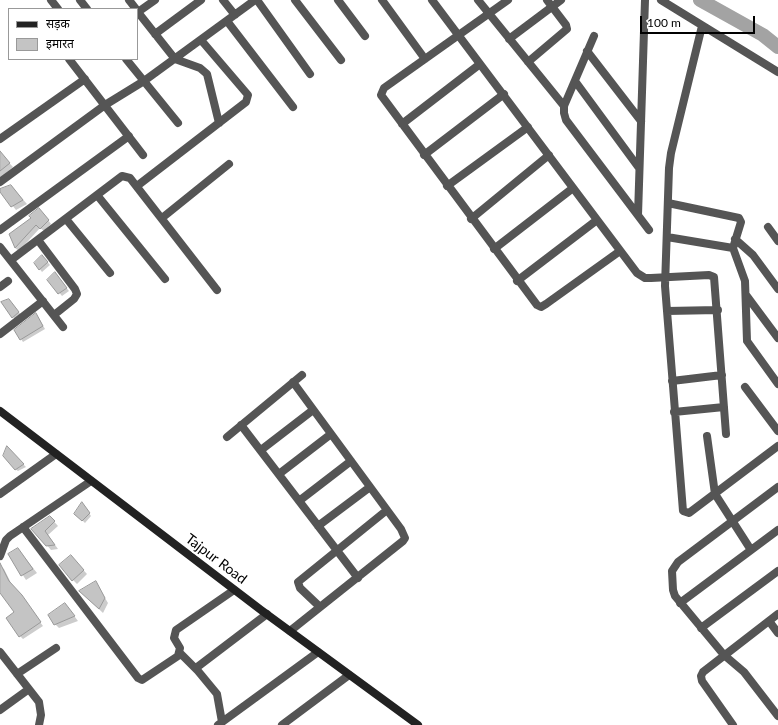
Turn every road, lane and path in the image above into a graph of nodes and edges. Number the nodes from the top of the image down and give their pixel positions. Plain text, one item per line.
1 (51, 0) edge
2 (80, 0) edge
3 (129, 0) edge
4 (155, 0) edge
5 (201, 0) edge
6 (223, 0) edge
7 (256, 0) edge
8 (294, 0) edge
9 (338, 0) edge
10 (382, 0) edge
11 (432, 0) edge
12 (478, 0) edge
13 (508, 0) edge
14 (561, 0) edge
15 (645, 0) edge
16 (661, 0) edge
17 (550, 3) edge
18 (57, 8) edge
19 (86, 8) edge
20 (135, 8) edge
21 (138, 9) edge
22 (138, 11) edge
23 (489, 14) junction
24 (235, 15) junction
25 (227, 21) junction
26 (702, 26) junction
27 (155, 34) junction
28 (458, 35) junction
29 (366, 36) dead end
30 (594, 36) dead end
31 (509, 39) junction
32 (202, 40) junction
33 (587, 51) junction
34 (425, 58) junction
35 (175, 59) junction
36 (70, 60) edge
37 (127, 60) edge
38 (341, 60) dead end
39 (528, 62) junction
40 (480, 64) junction
41 (778, 72) edge
42 (310, 74) dead end
43 (85, 79) junction
44 (144, 81) junction
45 (575, 81) junction
46 (504, 94) junction
47 (105, 105) junction
48 (564, 106) junction
49 (293, 107) dead end
50 (641, 121) junction
51 (178, 123) dead end
52 (219, 123) junction
53 (402, 124) junction
54 (528, 127) junction
55 (129, 136) junction
56 (0, 139) edge
57 (143, 155) dead end
58 (424, 155) junction
59 (549, 155) junction
60 (229, 164) dead end
61 (639, 168) junction
62 (0, 182) edge
63 (137, 186) junction
64 (446, 186) junction
65 (573, 188) junction
66 (98, 195) junction
67 (668, 203) junction
68 (638, 215) junction
69 (162, 218) junction
70 (66, 219) junction
71 (471, 219) junction
72 (597, 220) junction
73 (768, 227) dead end
74 (0, 230) edge
75 (649, 230) dead end
76 (667, 237) junction
77 (735, 238) junction
78 (38, 240) junction
79 (778, 241) edge
80 (0, 247) edge
81 (733, 248) junction
82 (494, 249) junction
83 (620, 251) junction
84 (11, 260) junction
85 (110, 273) dead end
86 (665, 278) junction
87 (165, 279) dead end
88 (8, 281) dead end
89 (517, 281) junction
90 (0, 287) edge
91 (778, 289) edge
92 (217, 290) dead end
93 (746, 295) junction
94 (43, 301) junction
95 (718, 310) junction
96 (667, 311) junction
97 (54, 315) junction
98 (63, 327) dead end
99 (0, 334) edge
100 (778, 338) edge
101 (302, 375) dead end
102 (722, 375) junction
103 (672, 381) junction
104 (293, 382) junction
105 (778, 384) edge
106 (745, 387) dead end
107 (724, 407) junction
108 (313, 410) junction
109 (0, 411) edge
110 (674, 412) junction
111 (241, 425) junction
112 (778, 432) edge
113 (331, 434) junction
114 (726, 434) dead end
115 (707, 436) dead end
116 (227, 437) dead end
117 (778, 446) edge
118 (261, 450) junction
119 (56, 454) junction
120 (351, 461) junction
121 (279, 474) junction
122 (91, 481) junction
123 (370, 487) junction
124 (778, 487) edge
125 (0, 494) edge
126 (714, 494) junction
127 (299, 501) junction
128 (387, 510) junction
129 (732, 522) junction
130 (318, 526) junction
131 (23, 527) junction
132 (778, 530) edge
133 (337, 550) junction
134 (751, 550) junction
135 (0, 556) edge
136 (778, 571) edge
137 (358, 578) junction
138 (234, 590) junction
139 (680, 603) junction
140 (320, 607) junction
141 (266, 614) junction
142 (778, 614) edge
143 (769, 621) junction
144 (701, 628) junction
145 (290, 631) junction
146 (778, 633) edge
147 (56, 648) dead end
148 (318, 652) junction
149 (180, 653) junction
150 (1, 655) edge
151 (724, 655) junction
152 (196, 668) junction
153 (17, 674) junction
154 (349, 675) junction
155 (29, 689) junction
156 (0, 710) edge
157 (778, 716) edge
158 (220, 724) edge
159 (39, 725) edge
160 (282, 725) edge
161 (418, 725) edge
162 (733, 725) edge

1 - 18 street
2 - 19 street
3 - 20 street
4 - 21 street
5 - 27 street
6 - 24 street
7 - 24 street
7 - 42 street
8 - 38 street
9 - 29 street
10 - 34 street
11 - 28 street
12 - 23 street
13 - 23 street
14 - 17 street
15 - 50 street
16 - 26 street
17 - 31 street
17 - 39 street
22 - 27 street
23 - 28 street
23 - 31 street
24 - 25 street
25 - 32 street
25 - 49 street
26 - 41 street
26 - 67 street
27 - 35 street
28 - 34 street
28 - 40 street
30 - 33 street
31 - 39 street
32 - 35 street
32 - 52 street
33 - 45 street
33 - 50 street
34 - 53 street
35 - 44 street
35 - 52 street
36 - 43 street
37 - 44 street
39 - 48 street
40 - 46 street
40 - 53 street
43 - 47 street
43 - 56 street
44 - 47 street
44 - 51 street
45 - 48 street
45 - 61 street
46 - 54 street
46 - 58 street
47 - 55 street
47 - 62 street
48 - 68 street
50 - 61 street
52 - 63 street
53 - 58 street
54 - 59 street
54 - 64 street
55 - 57 street
55 - 74 street
58 - 64 street
59 - 65 street
59 - 71 street
60 - 69 street
61 - 68 street
63 - 66 street
63 - 69 street
64 - 71 street
65 - 72 street
65 - 82 street
66 - 70 street
66 - 87 street
67 - 76 street
67 - 77 street
68 - 75 street
69 - 92 street
70 - 78 street
70 - 85 street
71 - 82 street
72 - 83 street
72 - 89 street
73 - 79 street
76 - 81 street
76 - 86 street
77 - 81 street
77 - 91 street
78 - 84 street
78 - 97 street
80 - 84 street
81 - 93 street
82 - 89 street
83 - 86 street
83 - 89 street
84 - 94 street
86 - 95 street
86 - 96 street
88 - 90 street
93 - 100 street
93 - 105 street
94 - 97 street
94 - 99 street
95 - 96 street
95 - 102 street
96 - 103 street
97 - 98 street
101 - 104 street
102 - 103 street
102 - 107 street
103 - 110 street
104 - 108 street
104 - 111 street
106 - 112 street
107 - 110 street
107 - 114 street
108 - 113 street
108 - 118 street
109 - 119 main road, Tajpur Road
110 - 126 street
111 - 116 street
111 - 118 street
113 - 120 street
113 - 121 street
115 - 126 street
117 - 126 street
118 - 121 street
119 - 122 main road, Tajpur Road
119 - 125 street
120 - 123 street
120 - 127 street
121 - 127 street
122 - 131 street
122 - 138 main road, Tajpur Road
123 - 128 street
123 - 130 street
124 - 129 street
126 - 129 street
127 - 130 street
128 - 133 street
128 - 137 street
129 - 134 street
129 - 139 street
130 - 133 street
131 - 135 street
131 - 149 street
132 - 134 street
133 - 137 street
133 - 140 street
134 - 139 street
136 - 144 street
137 - 140 street
138 - 141 main road, Tajpur Road
138 - 149 street
139 - 144 street
140 - 145 street
141 - 145 main road, Tajpur Road
141 - 152 street
142 - 143 street
143 - 146 street
143 - 151 street
144 - 151 street
145 - 148 main road, Tajpur Road
147 - 153 street
148 - 154 main road, Tajpur Road
148 - 158 street
149 - 152 street
150 - 153 street
151 - 157 street
151 - 162 street
152 - 158 street
153 - 155 street
154 - 160 street
154 - 161 main road, Tajpur Road
155 - 156 street
155 - 159 street

